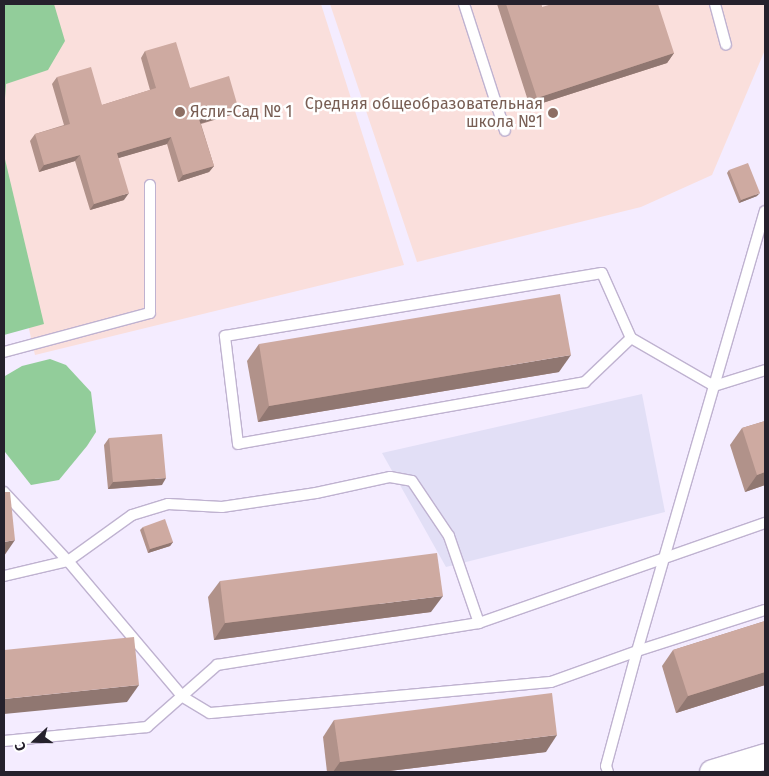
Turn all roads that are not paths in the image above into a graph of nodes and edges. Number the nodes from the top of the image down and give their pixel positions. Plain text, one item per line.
1 (464, 4) edge
2 (715, 4) edge
3 (726, 45) dead end
4 (504, 131) dead end
5 (150, 185) dead end
6 (765, 211) edge
7 (630, 338) junction
8 (4, 352) edge
9 (765, 370) edge
10 (714, 386) junction
11 (4, 492) edge
12 (765, 523) edge
13 (663, 558) junction
14 (68, 561) junction
15 (4, 576) edge
16 (765, 610) edge
17 (479, 623) junction
18 (637, 651) junction
19 (183, 697) junction
20 (4, 741) edge
21 (765, 756) edge
22 (608, 772) edge
23 (712, 772) edge

1 - 4 lane
2 - 3 lane
5 - 8 lane
6 - 10 lane
7 - 7 lane
7 - 10 lane
9 - 10 lane
10 - 13 lane
11 - 14 lane
12 - 13 lane
13 - 17 lane
13 - 18 lane
14 - 15 lane
14 - 17 lane
14 - 19 lane
16 - 18 lane
17 - 19 lane
18 - 19 lane
18 - 22 lane
19 - 20 lane
21 - 23 street

